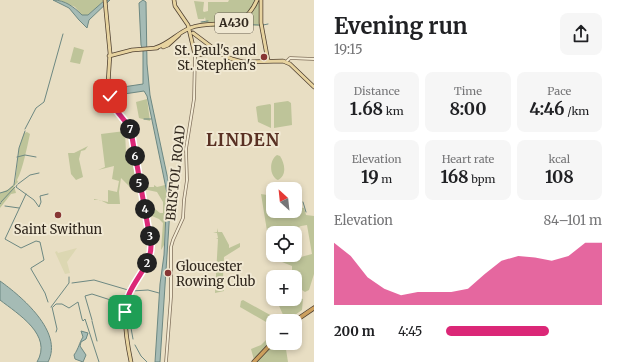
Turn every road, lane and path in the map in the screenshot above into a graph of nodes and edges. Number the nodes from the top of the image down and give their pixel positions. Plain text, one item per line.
1 (105, 0) edge
2 (174, 0) edge
3 (257, 0) edge
4 (261, 0) edge
5 (106, 11) junction
6 (191, 31) junction
7 (185, 32) junction
8 (171, 41) junction
9 (110, 50) junction
10 (132, 50) junction
11 (115, 53) junction
12 (195, 54) junction
13 (218, 54) junction
14 (110, 56) junction
15 (314, 59) edge
16 (268, 61) junction
17 (286, 62) junction
18 (314, 87) edge
19 (314, 308) edge
20 (302, 316) edge
21 (266, 349) edge
22 (131, 362) edge
23 (166, 362) edge
24 (254, 362) edge

1 - 5 main road
2 - 6 main road
3 - 6 main road, A430
4 - 16 main road
5 - 9 main road
5 - 14 main road
6 - 7 main road, A430
6 - 7 main road
6 - 8 main road, A430
6 - 12 main road, BRISTOL ROAD
6 - 13 main road
7 - 8 main road, A430
8 - 10 main road, A430
9 - 11 main road
9 - 14 main road
10 - 11 main road
10 - 14 main road, A430
11 - 14 main road
12 - 13 main road
12 - 23 street, BRISTOL ROAD
13 - 16 main road
14 - 22 main road
15 - 17 street
16 - 17 main road
17 - 18 main road
19 - 20 highway
21 - 24 highway

